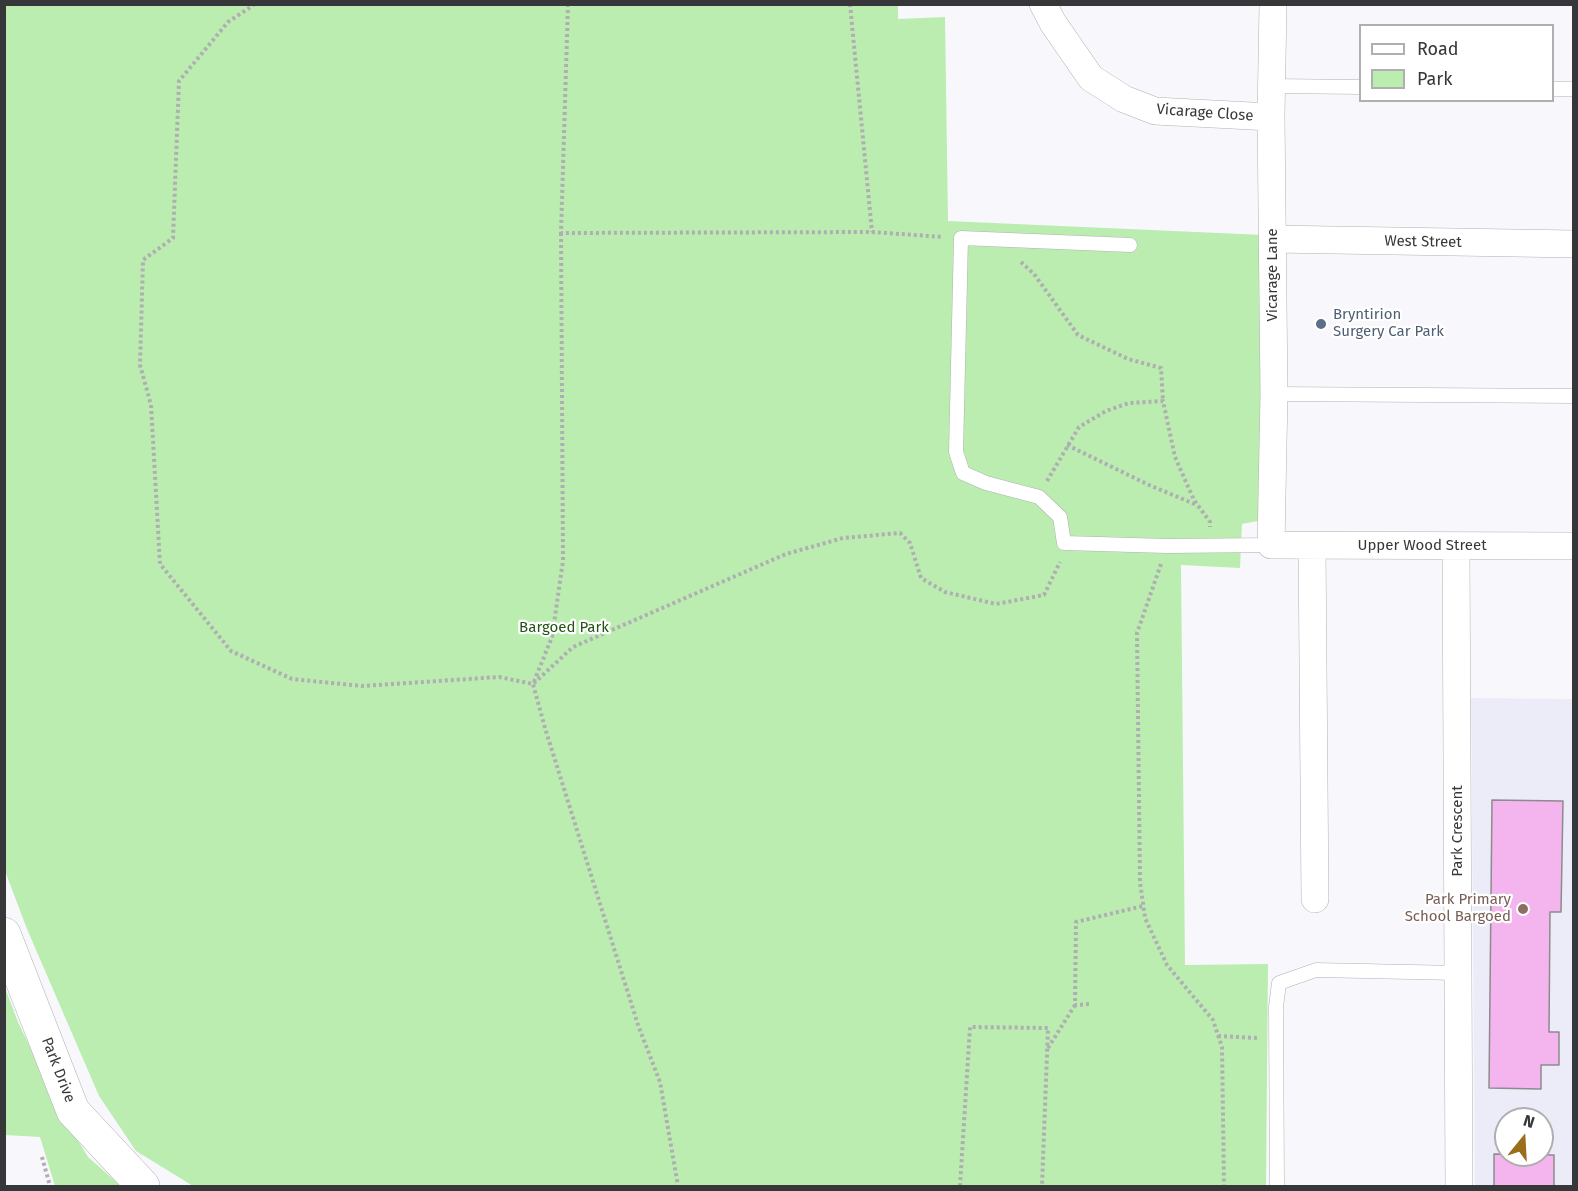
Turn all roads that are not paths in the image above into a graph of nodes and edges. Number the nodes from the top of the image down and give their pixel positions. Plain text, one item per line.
1 (1042, 4) edge
2 (1273, 4) edge
3 (1273, 86) junction
4 (1359, 87) edge
5 (1554, 89) edge
6 (1574, 89) edge
7 (1271, 117) junction
8 (1273, 239) junction
9 (1574, 244) edge
10 (1130, 245) dead end
11 (1274, 394) junction
12 (1574, 396) edge
13 (1271, 545) junction
14 (1312, 546) junction
15 (1574, 546) edge
16 (1456, 547) junction
17 (1315, 899) dead end
18 (4, 934) edge
19 (1458, 973) junction
20 (143, 1186) edge
21 (1277, 1186) edge
22 (1459, 1186) edge

1 - 7 street, Vicarage Close
2 - 3 street, Vicarage Lane
3 - 4 lane
3 - 7 street, Vicarage Lane
5 - 6 lane
7 - 8 street, Vicarage Lane
8 - 9 street, West Street
8 - 11 street, Vicarage Lane
10 - 13 lane
11 - 12 lane
11 - 13 street, Vicarage Lane
13 - 14 street, Upper Wood Street
14 - 16 street, Upper Wood Street
14 - 17 street
15 - 16 street, Upper Wood Street
16 - 19 street, Park Crescent
18 - 20 street, Park Drive
19 - 21 lane
19 - 22 street, Park Crescent

